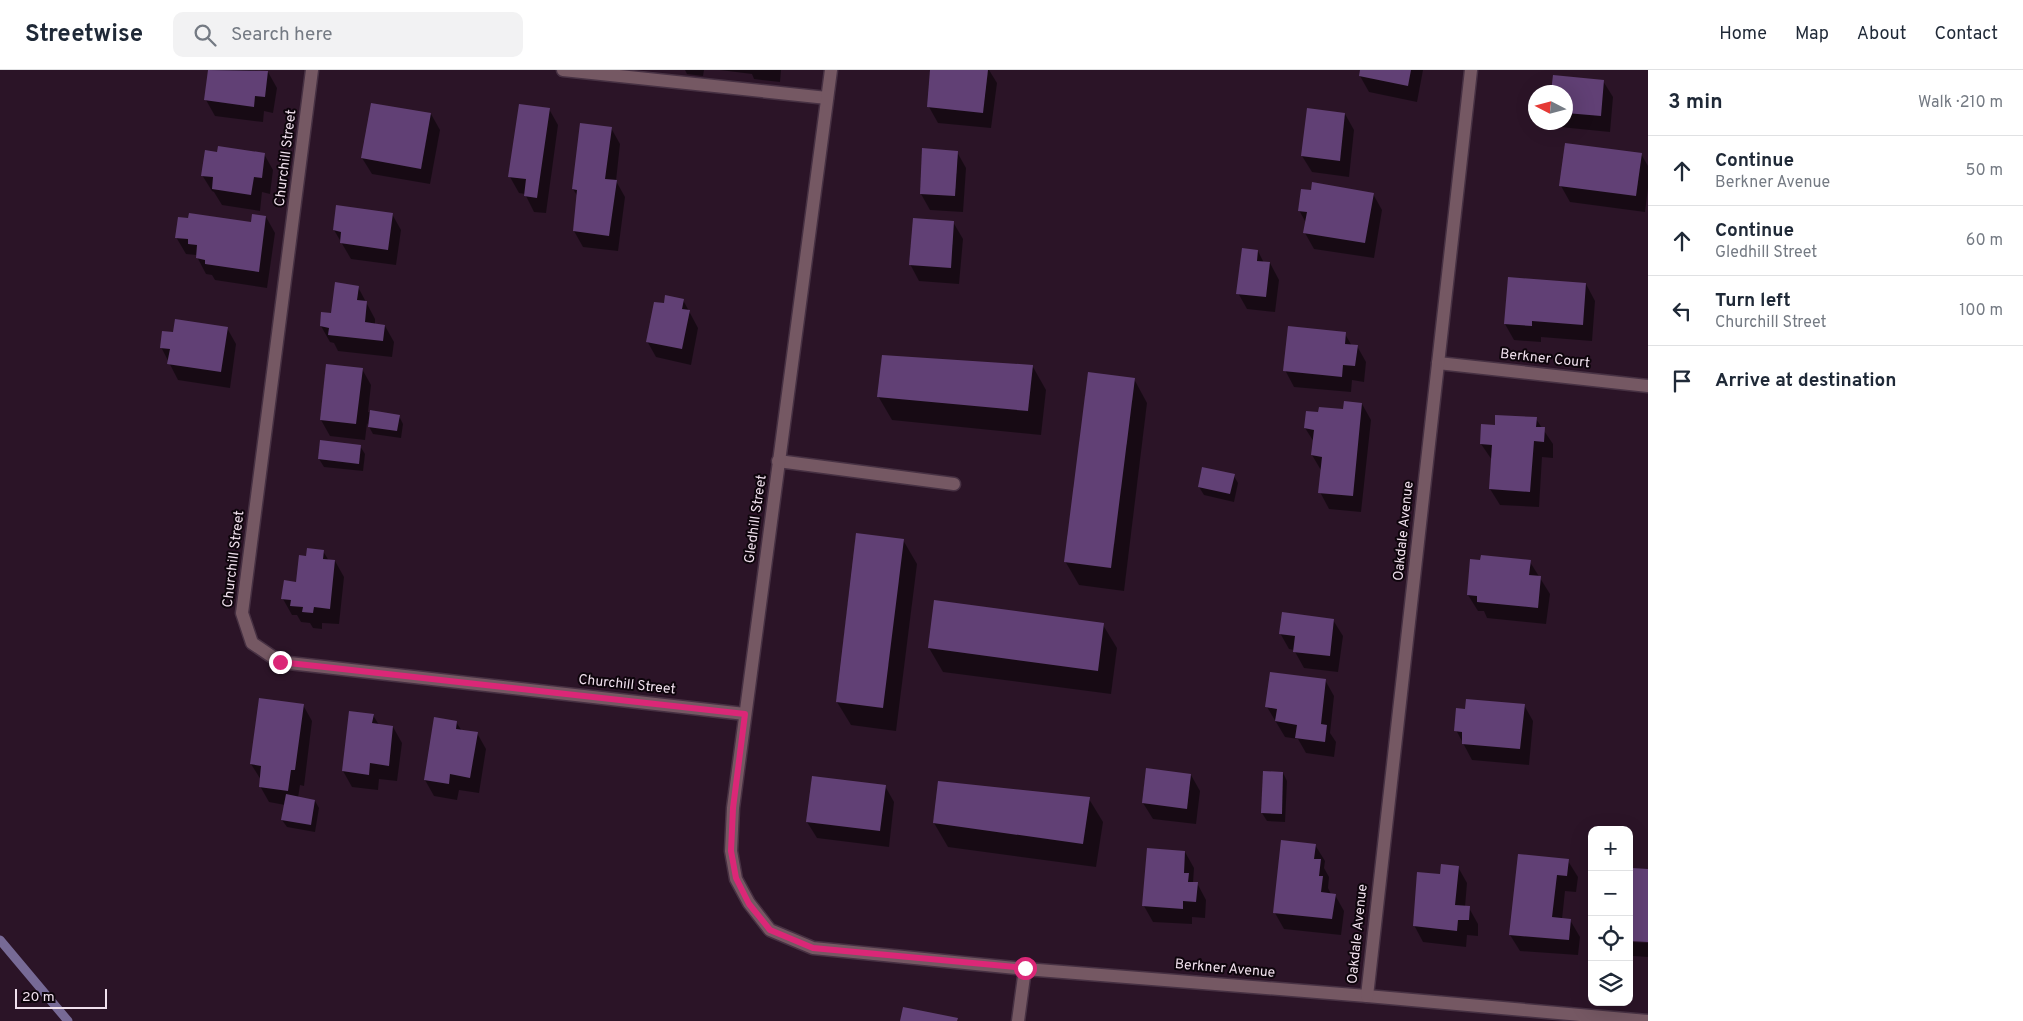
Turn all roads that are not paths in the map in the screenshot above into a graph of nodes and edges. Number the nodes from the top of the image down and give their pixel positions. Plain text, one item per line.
1 (312, 70) edge
2 (563, 70) edge
3 (831, 70) edge
4 (1471, 70) edge
5 (827, 98) junction
6 (1438, 363) junction
7 (1648, 386) edge
8 (778, 461) junction
9 (954, 484) dead end
10 (745, 714) junction
11 (800, 942) joint
12 (1025, 968) junction
13 (1367, 996) junction
14 (1577, 1018) edge
15 (1018, 1021) edge
16 (1648, 1021) edge

1 - 10 street, Churchill Street
2 - 5 street
3 - 5 street, Gledhill Street
4 - 6 street, Oakdale Avenue
5 - 8 street, Gledhill Street
6 - 7 street, Berkner Court
6 - 13 street, Oakdale Avenue
8 - 9 street
8 - 10 street, Gledhill Street
10 - 11 street, Gledhill Street
11 - 12 street, Berkner Avenue
12 - 13 street, Berkner Avenue
12 - 15 street
13 - 14 street, Berkner Avenue
14 - 16 street, Berkner Avenue

